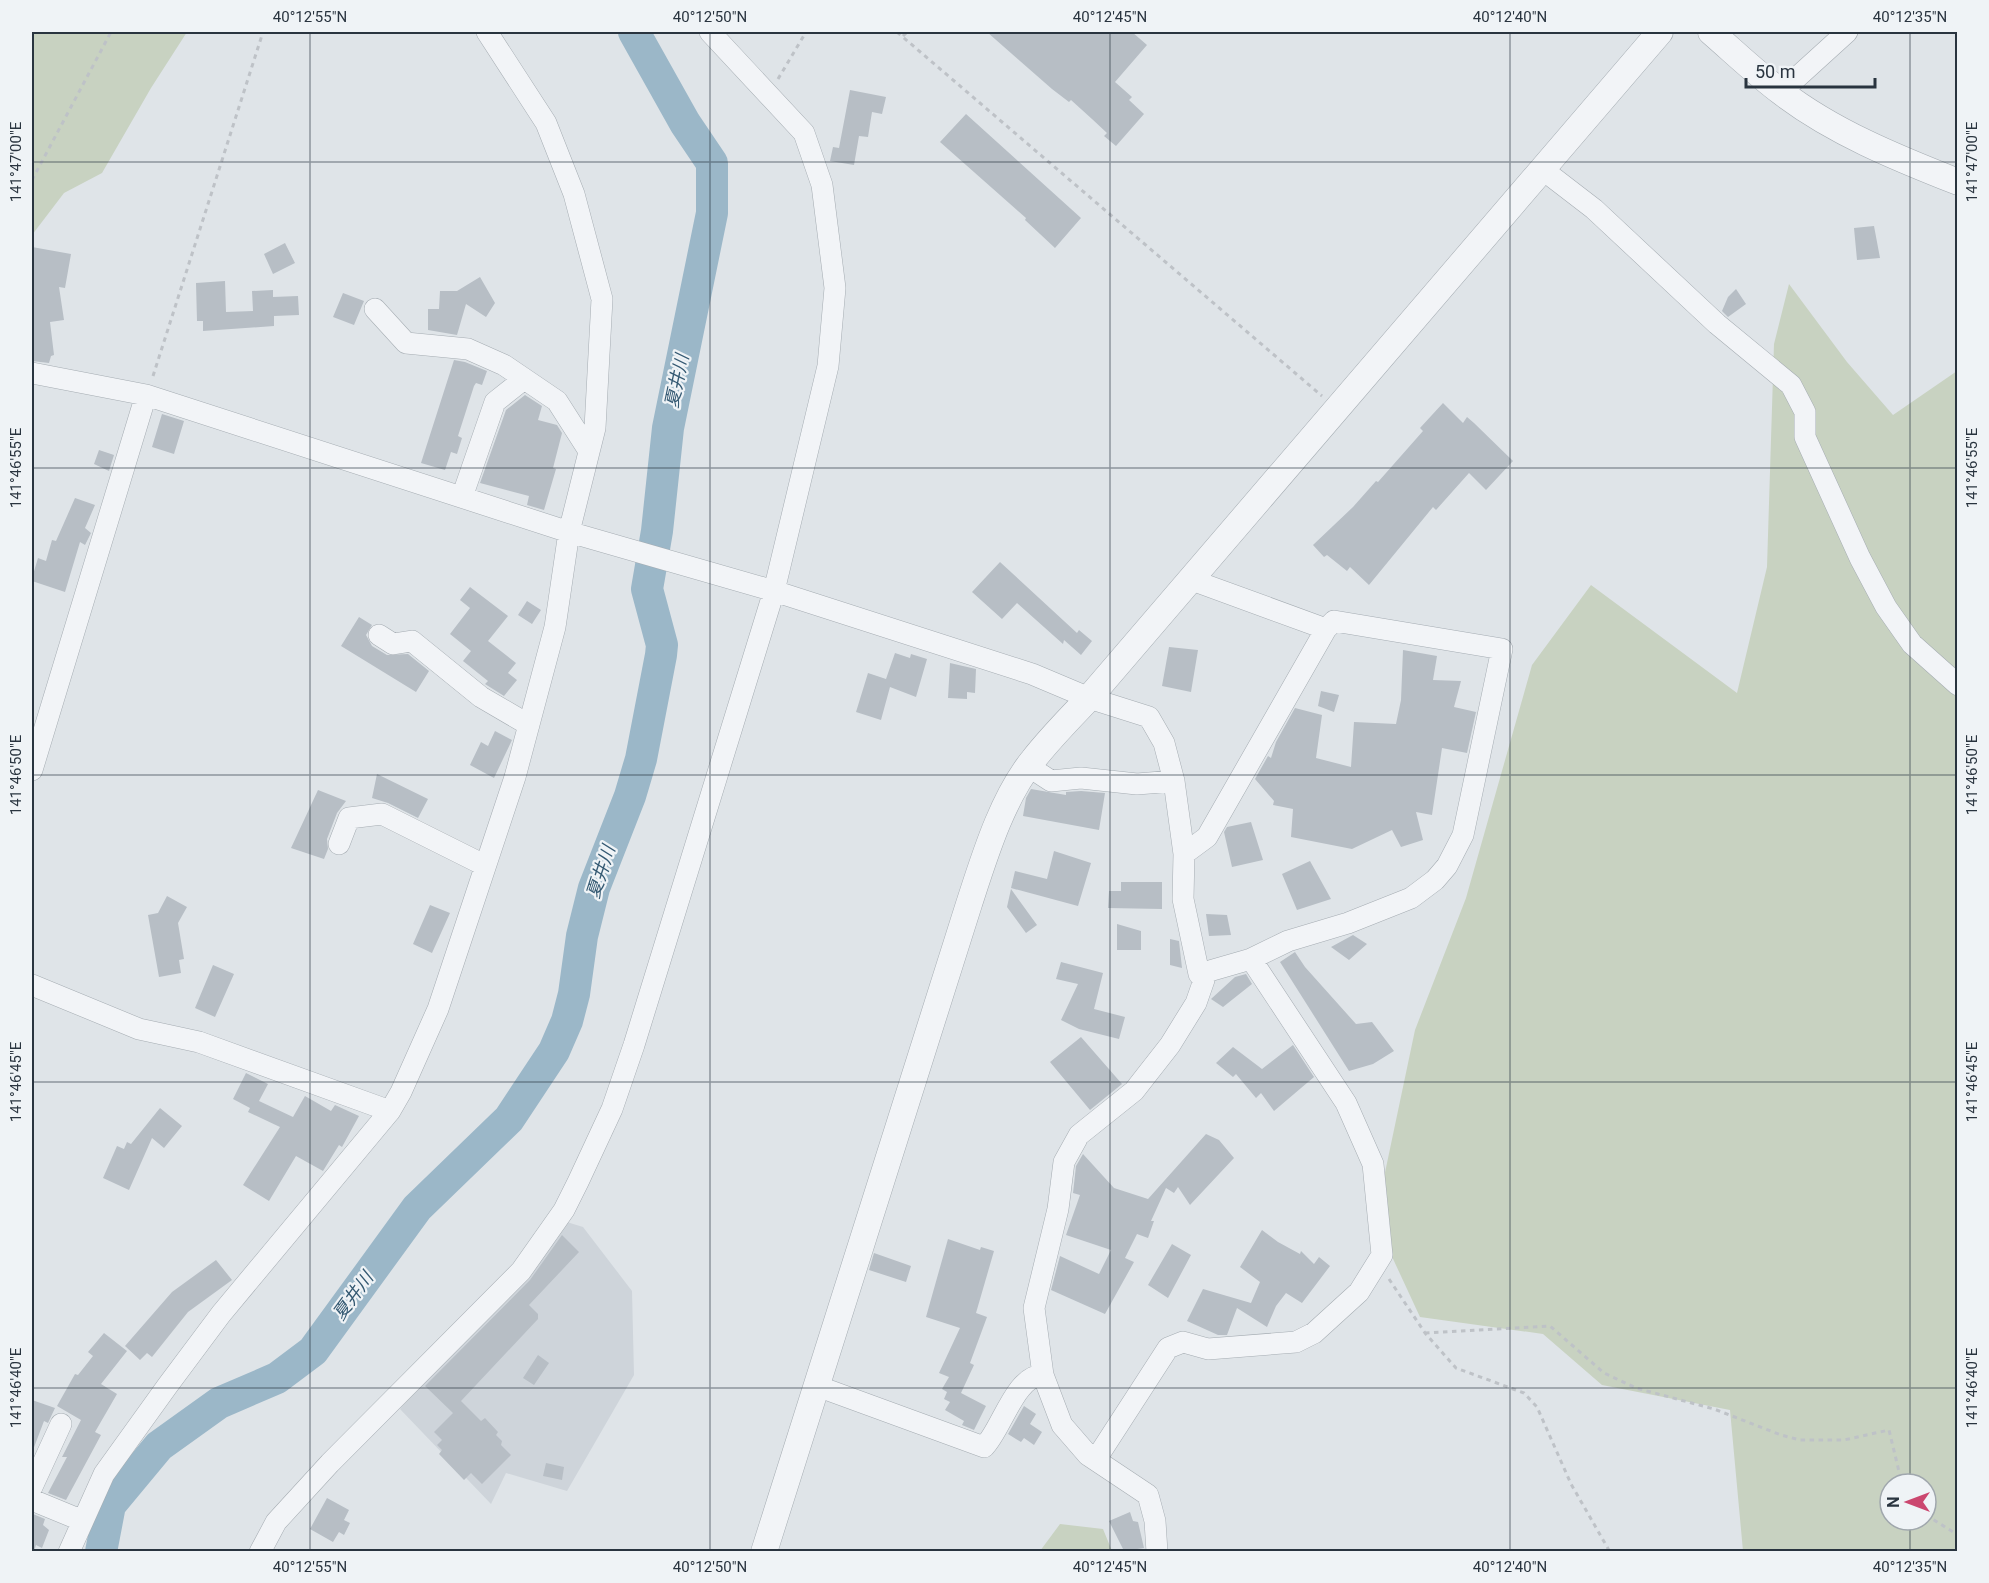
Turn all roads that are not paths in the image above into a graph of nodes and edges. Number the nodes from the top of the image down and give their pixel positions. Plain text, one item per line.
1 (487, 32) edge
2 (710, 32) edge
3 (1660, 32) edge
4 (1711, 32) edge
5 (1847, 32) edge
6 (1781, 92) junction
7 (1542, 169) junction
8 (1958, 182) edge
9 (375, 309) dead end
10 (32, 373) edge
11 (524, 379) junction
12 (147, 395) junction
13 (590, 451) junction
14 (462, 497) junction
15 (569, 532) junction
16 (1189, 579) junction
17 (767, 590) junction
18 (1326, 629) junction
19 (379, 635) dead end
20 (1958, 685) edge
21 (1089, 698) junction
22 (529, 725) junction
23 (1028, 766) junction
24 (32, 770) edge
25 (1174, 781) junction
26 (339, 844) dead end
27 (1184, 854) junction
28 (484, 866) junction
29 (1251, 959) junction
30 (1199, 974) junction
31 (32, 985) edge
32 (390, 1111) junction
33 (1043, 1375) junction
34 (817, 1386) junction
35 (61, 1424) dead end
36 (1088, 1455) junction
37 (32, 1487) edge
38 (32, 1500) edge
39 (83, 1521) junction
40 (69, 1551) edge
41 (260, 1551) edge
42 (764, 1551) edge
43 (1156, 1551) edge

1 - 13 street
2 - 17 street
3 - 7 street
4 - 6 street
5 - 6 street
6 - 8 street
7 - 16 street
7 - 20 street
9 - 11 street
10 - 12 street
11 - 13 street
11 - 14 street
12 - 14 street
12 - 24 street
13 - 15 street
14 - 15 street
15 - 17 street
15 - 22 street
16 - 18 street
16 - 21 street
17 - 21 street
17 - 41 street
18 - 27 street
18 - 29 street
19 - 22 street
21 - 23 street
21 - 25 street
22 - 28 street
23 - 25 street
23 - 34 street
25 - 27 street
26 - 28 street
27 - 30 street
28 - 32 street
29 - 30 street
29 - 36 street
30 - 33 street
31 - 32 street
32 - 39 street
33 - 34 street
33 - 36 street
34 - 42 street
35 - 37 street
36 - 43 street
38 - 39 street
39 - 40 street

